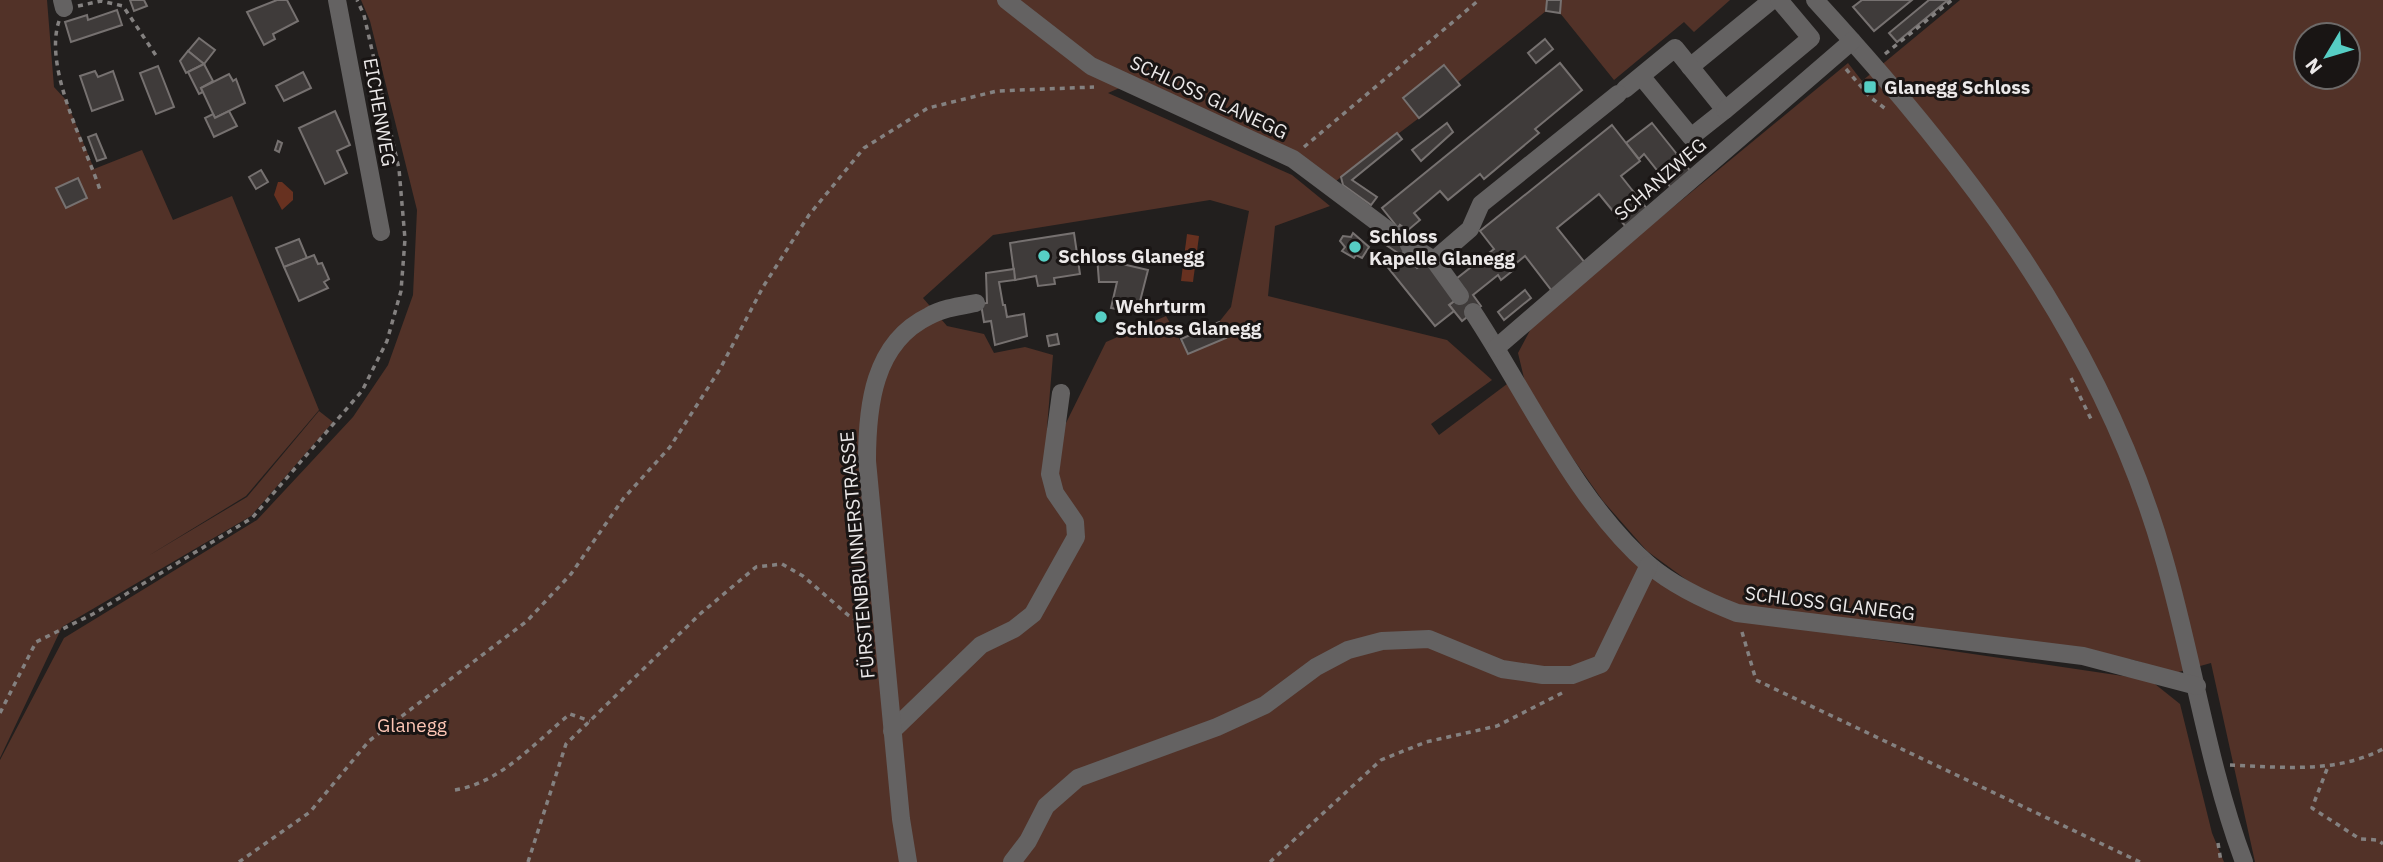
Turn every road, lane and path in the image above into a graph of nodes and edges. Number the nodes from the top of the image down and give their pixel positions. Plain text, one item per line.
1 (337, 0) edge
2 (356, 0) edge
3 (1006, 0) edge
4 (1479, 0) edge
5 (1772, 0) edge
6 (1779, 0) edge
7 (1815, 0) edge
8 (1952, 0) edge
9 (63, 4) edge
10 (1852, 41) junction
11 (1835, 56) junction
12 (157, 57) dead end
13 (1872, 64) junction
14 (1690, 67) junction
15 (1641, 76) junction
16 (1135, 85) junction
17 (1720, 114) junction
18 (1897, 116) dead end
19 (1729, 137) dead end
20 (1293, 159) junction
21 (101, 193) dead end
22 (381, 232) dead end
23 (1393, 234) dead end
24 (1409, 245) dead end
25 (1434, 260) junction
26 (1460, 296) dead end
27 (976, 303) dead end
28 (1473, 312) dead end
29 (1496, 348) junction
30 (2069, 376) dead end
31 (1061, 393) dead end
32 (2094, 424) dead end
33 (1649, 565) junction
34 (1737, 613) junction
35 (884, 637) junction
36 (2197, 686) junction
37 (1569, 688) dead end
38 (0, 713) edge
39 (590, 721) junction
40 (892, 731) junction
41 (2383, 749) edge
42 (2214, 765) junction
43 (2327, 768) junction
44 (455, 790) dead end
45 (2383, 844) edge
46 (239, 862) edge
47 (528, 862) edge
48 (908, 862) edge
49 (1012, 862) edge
50 (1270, 862) edge
51 (2140, 862) edge
52 (2244, 862) edge

1 - 22 street, EICHENWEG
2 - 38 path
3 - 16 street, SCHLOSS GLANEGG
4 - 20 path
5 - 14 street
6 - 17 street
7 - 10 street
8 - 13 path
9 - 12 path
9 - 21 path
10 - 11 street, SCHANZWEG
10 - 13 street
11 - 18 path
11 - 29 street, SCHANZWEG
13 - 36 street
14 - 15 street
14 - 17 street
15 - 17 street
15 - 25 street
16 - 20 street, SCHLOSS GLANEGG
16 - 46 path
17 - 19 street
20 - 23 street, SCHLOSS GLANEGG
24 - 25 street
25 - 26 street
27 - 35 street, FÜRSTENBRUNNERSTRASSE
28 - 29 street, SCHLOSS GLANEGG
29 - 33 street, SCHLOSS GLANEGG
30 - 32 path
31 - 40 street
33 - 34 street, SCHLOSS GLANEGG
33 - 49 street
34 - 36 street, SCHLOSS GLANEGG
34 - 51 path
35 - 39 path
35 - 40 street, FÜRSTENBRUNNERSTRASSE
36 - 42 street
37 - 50 path
39 - 44 path
39 - 47 path
40 - 48 street, FÜRSTENBRUNNERSTRASSE
41 - 43 path
42 - 43 path
42 - 52 street
43 - 45 path

